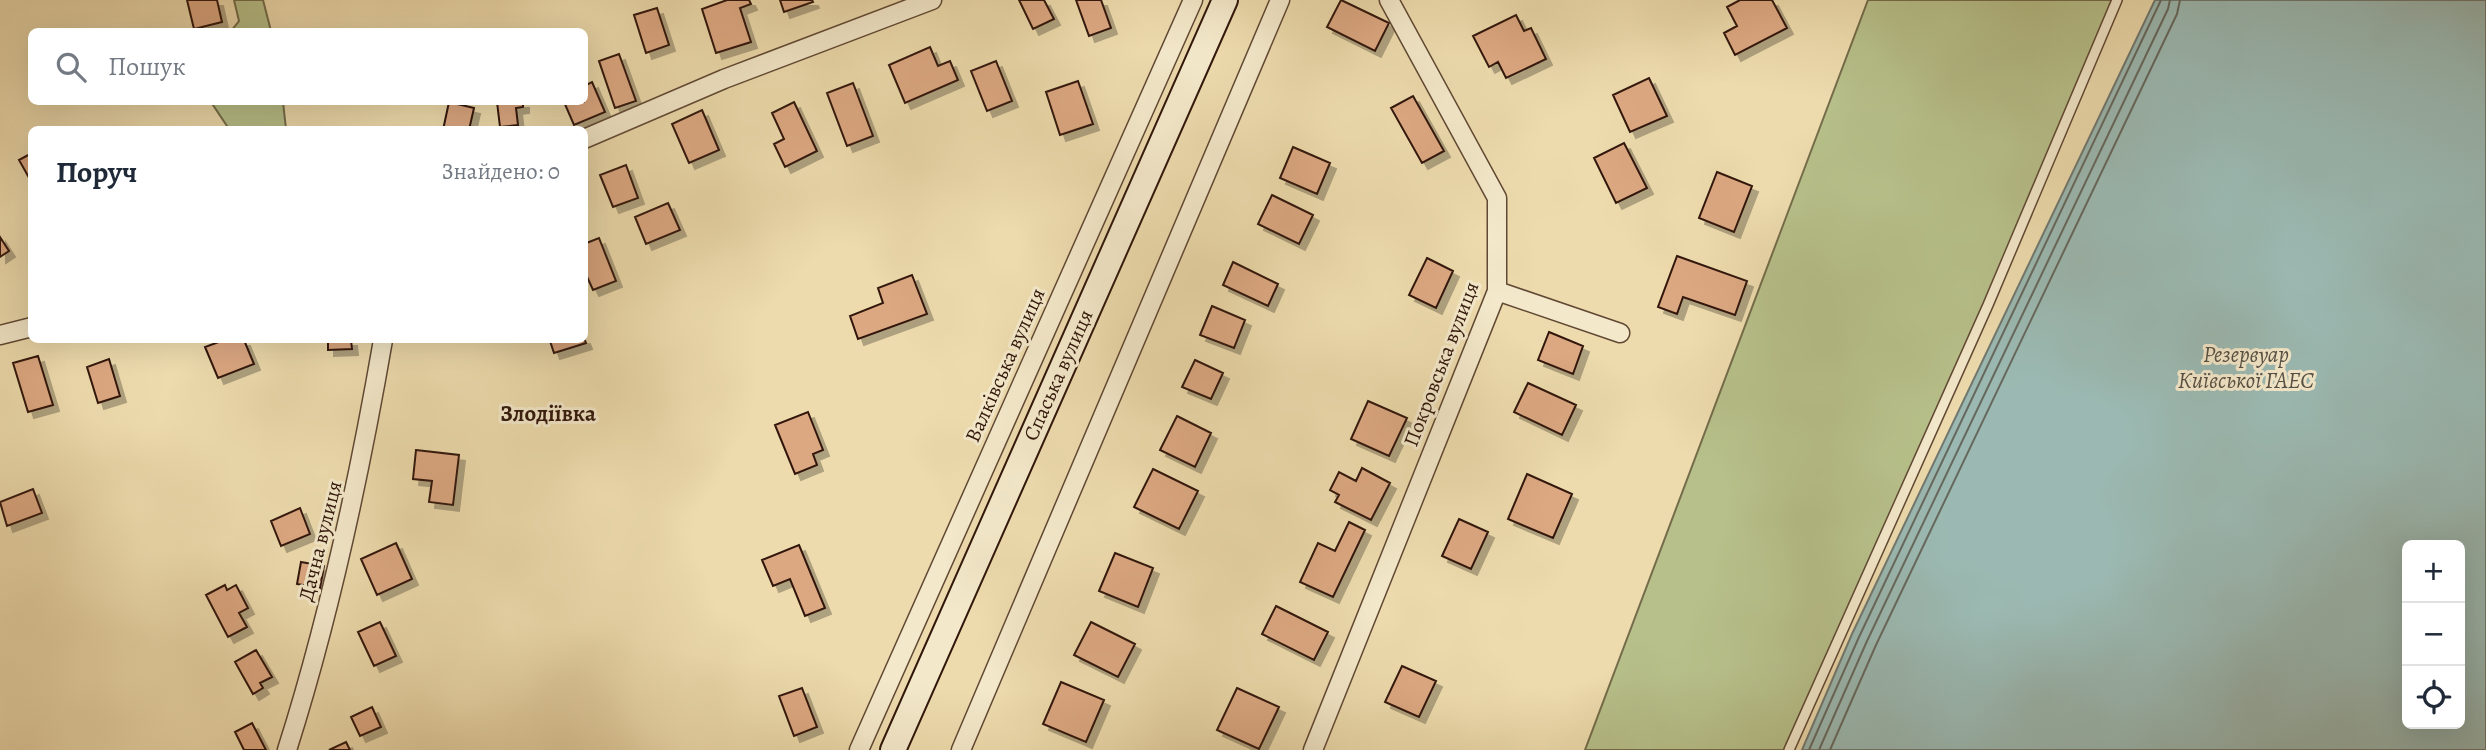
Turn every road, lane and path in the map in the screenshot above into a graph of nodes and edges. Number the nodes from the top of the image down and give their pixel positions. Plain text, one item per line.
1 (932, 0) edge
2 (1193, 0) edge
3 (1225, 0) edge
4 (1280, 0) edge
5 (1389, 0) edge
6 (2117, 0) edge
7 (588, 137) edge
8 (1130, 144) junction
9 (1156, 155) junction
10 (1497, 291) junction
11 (28, 328) edge
12 (1620, 333) dead end
13 (0, 335) edge
14 (382, 343) edge
15 (867, 732) junction
16 (895, 747) edge
17 (287, 750) edge
18 (859, 750) edge
19 (961, 750) edge
20 (1313, 750) edge
21 (1789, 750) edge

1 - 7 street
2 - 8 street, Валківська вулиця
3 - 9 street, Спаська вулиця
4 - 19 street
5 - 10 street, Покровська вулиця
6 - 21 lane
8 - 9 street
8 - 15 street, Валківська вулиця
9 - 16 street, Спаська вулиця
10 - 12 street
10 - 20 street, Покровська вулиця
11 - 13 street
14 - 17 street, Дачна вулиця
15 - 16 street
15 - 18 street, Валківська вулиця

